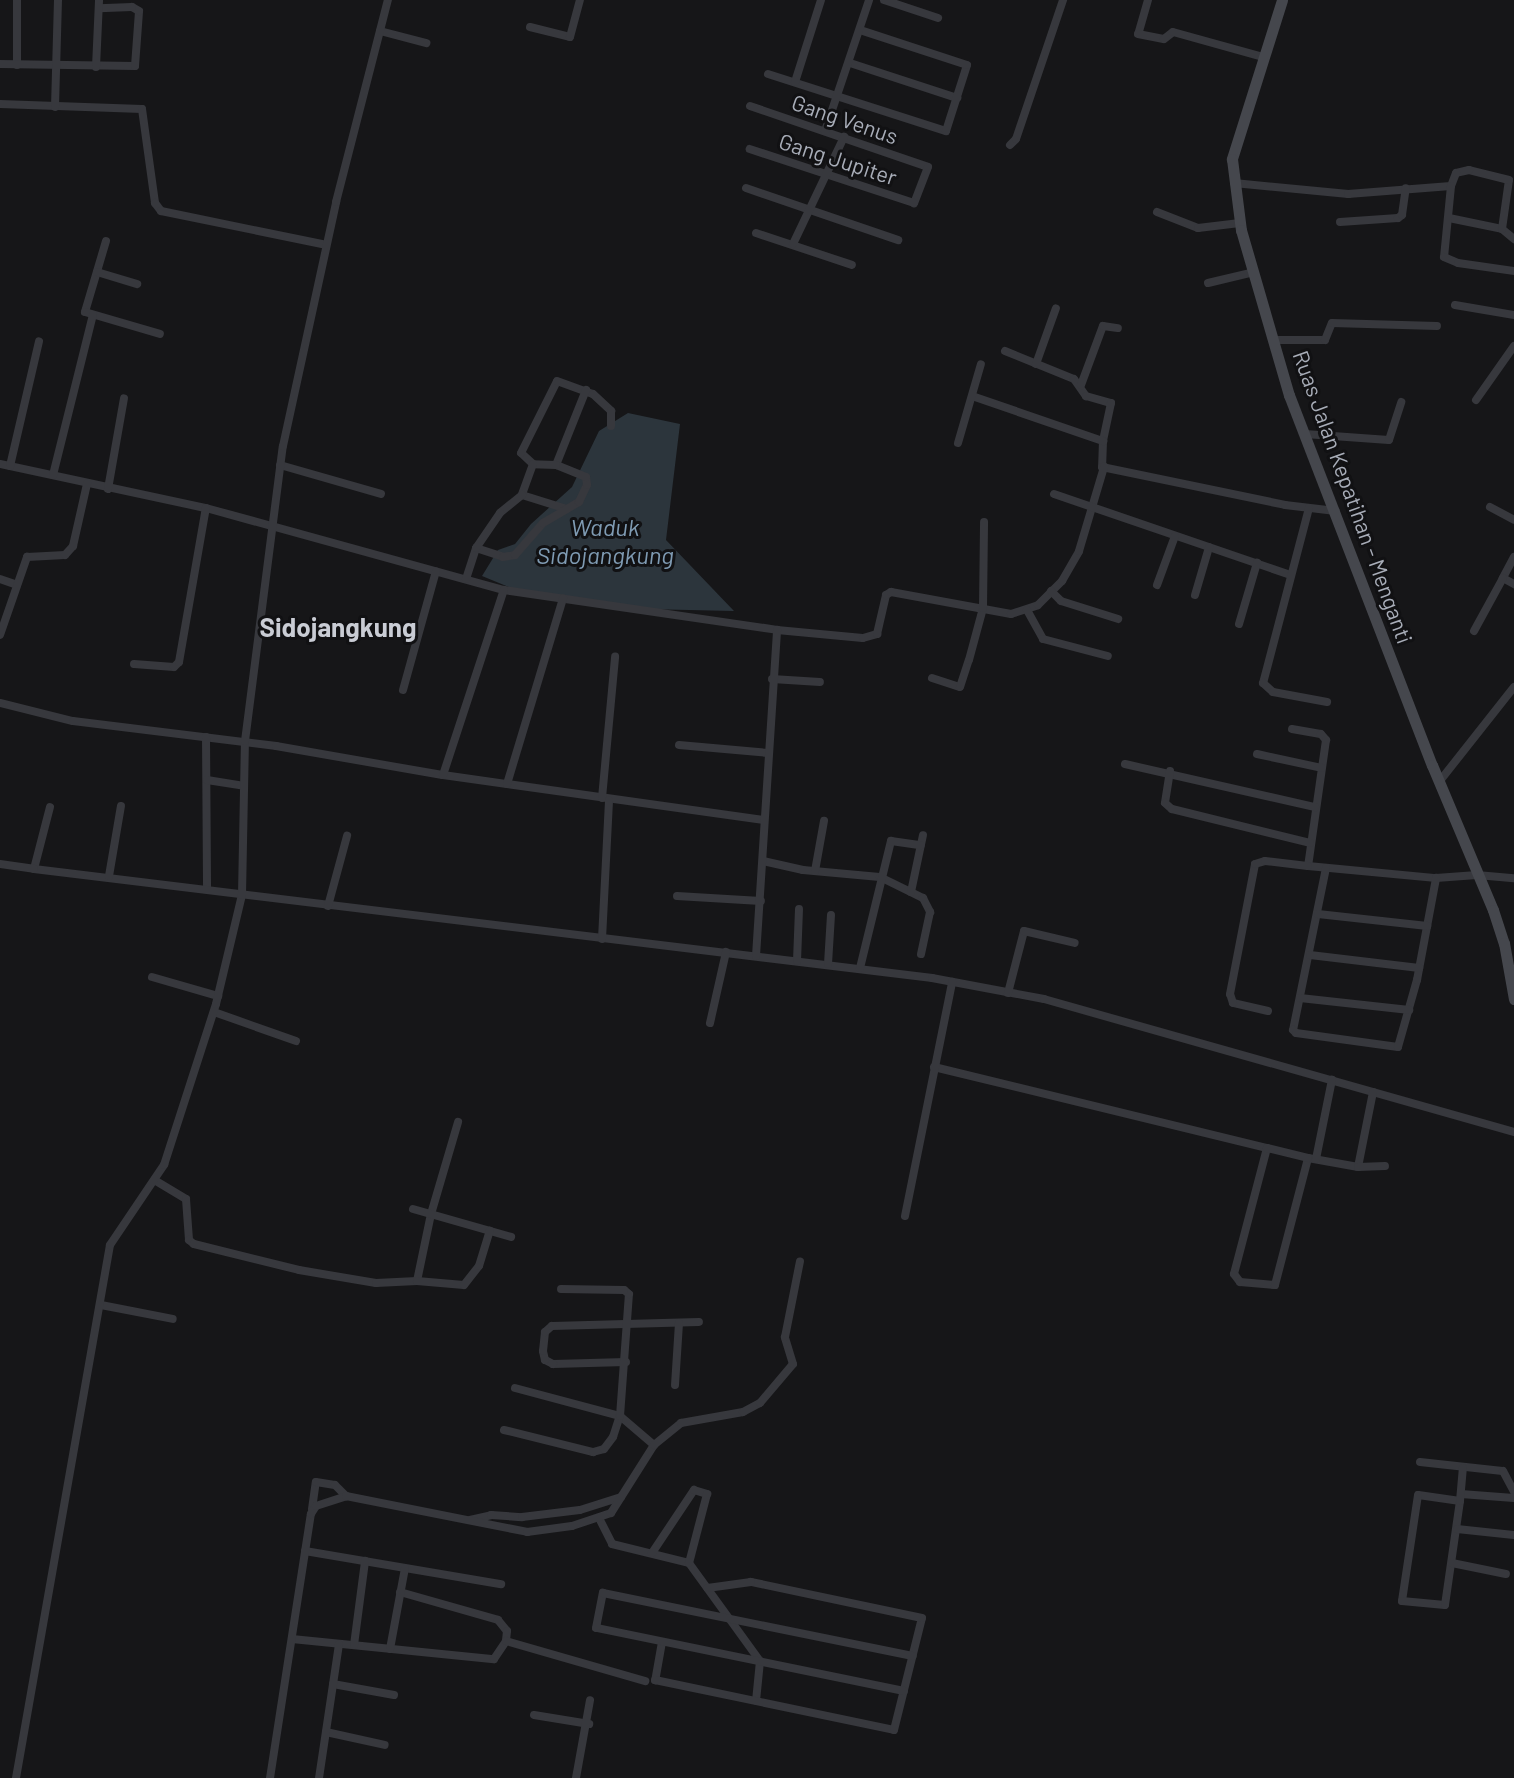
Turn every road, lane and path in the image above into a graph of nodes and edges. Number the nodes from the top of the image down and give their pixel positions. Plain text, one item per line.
1 (17, 0) edge
2 (58, 0) edge
3 (388, 0) edge
4 (580, 0) edge
5 (821, 0) edge
6 (869, 0) edge
7 (884, 0) edge
8 (1063, 0) edge
9 (1148, 0) edge
10 (1282, 0) edge
11 (99, 4) edge
12 (938, 18) dead end
13 (530, 27) dead end
14 (860, 30) junction
15 (380, 31) junction
16 (426, 43) dead end
17 (1263, 57) junction
18 (850, 63) junction
19 (0, 64) edge
20 (17, 65) junction
21 (57, 66) junction
22 (96, 67) junction
23 (768, 74) dead end
24 (795, 82) junction
25 (837, 94) junction
26 (957, 98) junction
27 (0, 104) edge
28 (750, 106) dead end
29 (55, 107) junction
30 (825, 131) junction
31 (844, 137) junction
32 (1010, 145) dead end
33 (750, 149) dead end
34 (828, 173) junction
35 (1234, 183) junction
36 (1451, 186) junction
37 (746, 188) dead end
38 (1406, 188) junction
39 (914, 203) joint
40 (812, 211) junction
41 (1157, 212) dead end
42 (1449, 218) junction
43 (1340, 222) dead end
44 (1240, 223) junction
45 (1502, 229) junction
46 (756, 233) dead end
47 (1514, 239) edge
48 (898, 240) dead end
49 (106, 241) dead end
50 (793, 244) junction
51 (326, 245) junction
52 (852, 265) dead end
53 (1514, 271) edge
54 (97, 272) junction
55 (1254, 272) junction
56 (1208, 283) dead end
57 (137, 284) dead end
58 (1455, 305) dead end
59 (1056, 308) dead end
60 (93, 315) junction
61 (1514, 315) edge
62 (1437, 326) dead end
63 (1118, 328) dead end
64 (160, 334) dead end
65 (1273, 340) junction
66 (39, 341) dead end
67 (1514, 346) edge
68 (1005, 351) dead end
69 (981, 364) dead end
70 (1036, 364) junction
71 (1081, 385) junction
72 (586, 390) junction
73 (972, 396) junction
74 (124, 398) dead end
75 (1476, 400) dead end
76 (1401, 402) dead end
77 (611, 426) dead end
78 (1305, 434) junction
79 (1103, 441) junction
80 (958, 443) dead end
81 (533, 464) junction
82 (5, 465) edge
83 (280, 465) junction
84 (556, 465) junction
85 (1104, 467) junction
86 (53, 475) junction
87 (87, 484) junction
88 (108, 489) junction
89 (381, 494) dead end
90 (1054, 494) dead end
91 (522, 495) junction
92 (1490, 507) dead end
93 (206, 508) junction
94 (1092, 508) junction
95 (1309, 508) junction
96 (567, 509) junction
97 (1336, 511) junction
98 (1514, 520) edge
99 (984, 522) dead end
100 (271, 525) junction
101 (1175, 536) junction
102 (1209, 547) junction
103 (476, 548) junction
104 (1514, 557) edge
105 (1257, 563) junction
106 (436, 571) junction
107 (1291, 575) junction
108 (1503, 578) junction
109 (0, 579) edge
110 (466, 579) junction
111 (1514, 584) edge
112 (17, 585) junction
113 (1157, 585) dead end
114 (504, 590) junction
115 (1051, 591) junction
116 (1195, 595) dead end
117 (563, 598) junction
118 (983, 608) junction
119 (1027, 610) junction
120 (1118, 619) dead end
121 (1239, 624) dead end
122 (777, 630) junction
123 (1474, 631) dead end
124 (0, 635) edge
125 (1108, 656) dead end
126 (615, 657) dead end
127 (134, 664) dead end
128 (932, 678) dead end
129 (772, 679) junction
130 (820, 682) dead end
131 (1514, 687) edge
132 (403, 690) dead end
133 (1510, 700) edge
134 (1327, 702) dead end
135 (0, 703) edge
136 (1292, 729) dead end
137 (206, 737) junction
138 (245, 741) junction
139 (679, 745) dead end
140 (768, 753) junction
141 (1257, 754) dead end
142 (1125, 764) dead end
143 (1322, 768) junction
144 (1170, 771) junction
145 (443, 775) junction
146 (207, 780) junction
147 (1439, 782) junction
148 (507, 784) junction
149 (243, 786) junction
150 (605, 799) junction
151 (121, 806) dead end
152 (50, 807) dead end
153 (1315, 807) junction
154 (764, 820) junction
155 (824, 821) dead end
156 (347, 836) dead end
157 (1310, 843) junction
158 (763, 861) junction
159 (0, 864) edge
160 (1308, 866) junction
161 (1326, 868) junction
162 (34, 869) junction
163 (815, 871) junction
164 (1477, 875) junction
165 (109, 876) junction
166 (1436, 878) junction
167 (1514, 878) edge
168 (884, 879) junction
169 (207, 889) junction
170 (911, 892) junction
171 (242, 895) junction
172 (677, 896) dead end
173 (761, 901) junction
174 (328, 906) junction
175 (799, 909) dead end
176 (1318, 914) junction
177 (831, 915) dead end
178 (1427, 926) junction
179 (602, 939) junction
180 (1075, 943) dead end
181 (726, 952) junction
182 (921, 954) dead end
183 (1310, 955) junction
184 (756, 956) junction
185 (797, 961) junction
186 (828, 964) junction
187 (860, 968) junction
188 (1419, 968) junction
189 (152, 977) dead end
190 (952, 982) junction
191 (1008, 993) junction
192 (218, 996) junction
193 (1300, 998) junction
194 (1514, 999) edge
195 (1409, 1010) junction
196 (1268, 1011) dead end
197 (214, 1012) junction
198 (710, 1023) dead end
199 (296, 1041) dead end
200 (934, 1067) junction
201 (1332, 1080) junction
202 (1373, 1092) junction
203 (458, 1122) dead end
204 (1514, 1132) edge
205 (1267, 1148) junction
206 (1312, 1158) junction
207 (1385, 1166) dead end
208 (1358, 1167) junction
209 (156, 1181) junction
210 (413, 1209) dead end
211 (431, 1214) junction
212 (905, 1216) dead end
213 (490, 1231) junction
214 (511, 1237) dead end
215 (800, 1261) dead end
216 (417, 1281) junction
217 (561, 1289) dead end
218 (101, 1305) junction
219 (173, 1319) dead end
220 (699, 1322) dead end
221 (679, 1323) junction
222 (629, 1324) junction
223 (626, 1362) junction
224 (675, 1385) dead end
225 (515, 1388) dead end
226 (620, 1416) junction
227 (504, 1430) dead end
228 (654, 1445) junction
229 (1420, 1462) dead end
230 (1463, 1468) junction
231 (1514, 1495) edge
232 (346, 1496) junction
233 (622, 1497) junction
234 (1460, 1498) junction
235 (552, 1511) junction
236 (311, 1514) junction
237 (599, 1518) junction
238 (469, 1521) junction
239 (557, 1526) junction
240 (1457, 1529) junction
241 (1514, 1535) edge
242 (305, 1551) junction
243 (652, 1553) junction
244 (365, 1561) junction
245 (689, 1563) junction
246 (1452, 1563) junction
247 (405, 1568) junction
248 (1506, 1574) dead end
249 (501, 1584) dead end
250 (707, 1588) junction
251 (400, 1592) junction
252 (729, 1619) junction
253 (292, 1639) junction
254 (506, 1641) junction
255 (662, 1642) junction
256 (339, 1644) junction
257 (354, 1645) junction
258 (390, 1649) junction
259 (913, 1656) junction
260 (760, 1661) junction
261 (645, 1681) dead end
262 (333, 1684) junction
263 (904, 1691) junction
264 (394, 1695) dead end
265 (590, 1700) dead end
266 (756, 1701) junction
267 (534, 1715) dead end
268 (589, 1724) junction
269 (326, 1732) junction
270 (385, 1745) dead end
271 (16, 1778) edge
272 (270, 1778) edge
273 (319, 1778) edge
274 (576, 1778) edge

1 - 20 street
2 - 21 street
3 - 15 street
4 - 13 street
5 - 24 street
6 - 14 street
7 - 12 street
8 - 32 street
9 - 17 street
10 - 17 main road, Ruas Jalan Kepatihan - Menganti
11 - 22 street
11 - 22 street
14 - 18 street
14 - 26 street
15 - 16 street
15 - 51 street
17 - 35 main road, Ruas Jalan Kepatihan - Menganti
18 - 25 street
18 - 26 street
19 - 20 street
20 - 21 street
21 - 22 street
21 - 29 street
23 - 24 street
24 - 25 street
25 - 26 street
25 - 30 street
27 - 29 street
28 - 30 street, Gang Venus
29 - 51 street
30 - 31 street, Gang Venus
31 - 34 street
31 - 39 street, Gang Venus
33 - 34 street, Gang Jupiter
34 - 39 street, Gang Jupiter
34 - 40 street
35 - 38 street
35 - 44 main road, Ruas Jalan Kepatihan - Menganti
36 - 38 street
36 - 42 street
36 - 45 street
37 - 40 street
38 - 43 street
40 - 48 street
40 - 50 street
41 - 44 street
42 - 45 street
42 - 53 street
44 - 55 main road, Ruas Jalan Kepatihan - Menganti
45 - 47 street
46 - 50 street
49 - 54 street
50 - 52 street
51 - 83 street
54 - 57 street
54 - 60 street
55 - 56 street
55 - 65 main road, Ruas Jalan Kepatihan - Menganti
58 - 61 street
59 - 70 street
60 - 64 street
60 - 86 street
62 - 65 street
63 - 71 street
65 - 78 main road, Ruas Jalan Kepatihan - Menganti
66 - 82 street
67 - 75 street
68 - 70 street
69 - 73 street
70 - 71 street
71 - 79 street
72 - 77 street
72 - 81 street
72 - 84 street
73 - 79 street
73 - 80 street
74 - 88 street
76 - 78 street
78 - 97 main road, Ruas Jalan Kepatihan - Menganti
79 - 85 street
81 - 84 street
81 - 91 street
82 - 86 street
83 - 89 street
83 - 100 street
84 - 96 street
85 - 94 street
85 - 95 street
86 - 87 street
87 - 88 street
87 - 112 street
88 - 93 street
90 - 94 street
91 - 96 street
91 - 103 street
92 - 98 street
93 - 100 street
93 - 127 street
94 - 101 street
94 - 115 street
95 - 97 street
95 - 107 street
96 - 103 street
97 - 147 main road, Ruas Jalan Kepatihan - Menganti
99 - 118 street
100 - 106 street
100 - 138 street
101 - 102 street
101 - 113 street
102 - 105 street
102 - 116 street
103 - 110 street
104 - 108 street
105 - 107 street
105 - 121 street
106 - 110 street
106 - 132 street
107 - 134 street
108 - 111 street
108 - 123 street
109 - 112 street
110 - 114 street
112 - 124 street
114 - 117 street
114 - 145 street
115 - 119 street
115 - 120 street
117 - 122 street
117 - 148 street
118 - 119 street
118 - 122 street
118 - 128 street
119 - 125 street
122 - 129 street
126 - 150 street
129 - 130 street
129 - 140 street
131 - 133 street
133 - 147 street
135 - 137 street
136 - 143 street
137 - 138 street
137 - 146 street
138 - 145 street
138 - 149 street
139 - 140 street
140 - 154 street
141 - 143 street
142 - 144 street
143 - 153 street
144 - 153 street
144 - 157 street
145 - 148 street
146 - 149 street
146 - 169 street
147 - 164 main road, Ruas Jalan Kepatihan - Menganti
148 - 150 street
149 - 171 street
150 - 154 street
150 - 179 street
151 - 165 street
152 - 162 street
153 - 157 street
154 - 158 street
155 - 163 street
156 - 174 street
157 - 160 street
158 - 163 street
158 - 173 street
159 - 162 street
160 - 161 street
160 - 196 street
161 - 166 street
161 - 176 street
162 - 165 street
163 - 168 street
164 - 166 street
164 - 167 street
164 - 194 main road, Ruas Jalan Kepatihan - Menganti
165 - 169 street
166 - 178 street
168 - 170 street
168 - 170 street
168 - 187 street
169 - 171 street
170 - 182 street
171 - 174 street
171 - 192 street
172 - 173 street
173 - 184 street
174 - 179 street
175 - 185 street
176 - 178 street
176 - 183 street
177 - 186 street
178 - 188 street
179 - 181 street
180 - 191 street
181 - 184 street
181 - 198 street
183 - 188 street
183 - 193 street
184 - 185 street
185 - 186 street
186 - 187 street
187 - 190 street
188 - 195 street
189 - 192 street
190 - 191 street
190 - 200 street
191 - 201 street
192 - 197 street
193 - 195 street
193 - 195 street
197 - 199 street
197 - 209 street
200 - 205 street
200 - 212 street
201 - 202 street
201 - 206 street
202 - 204 street
202 - 208 street
203 - 211 street
205 - 206 street
205 - 206 street
206 - 208 street
207 - 208 street
209 - 216 street
209 - 218 street
210 - 211 street
211 - 213 street
211 - 216 street
213 - 214 street
213 - 216 street
215 - 228 street
217 - 222 street
218 - 219 street
218 - 271 street
220 - 221 street
221 - 222 street
221 - 224 street
222 - 223 street
222 - 223 street
223 - 226 street
225 - 226 street
226 - 227 street
226 - 228 street
228 - 233 street
229 - 230 street
230 - 231 street
230 - 234 street
231 - 234 street
232 - 236 street
232 - 236 street
232 - 238 street
233 - 235 street
233 - 237 street
234 - 240 street
234 - 246 street
235 - 238 street
235 - 239 street
236 - 242 street
237 - 239 street
237 - 243 street
238 - 239 street
240 - 241 street
240 - 246 street
242 - 244 street
242 - 253 street
243 - 245 street
243 - 245 street
244 - 247 street
244 - 257 street
245 - 250 street
246 - 248 street
247 - 249 street
247 - 251 street
250 - 252 street
250 - 259 street
251 - 254 street
251 - 258 street
252 - 255 street
252 - 259 street
252 - 260 street
253 - 256 street
253 - 272 street
254 - 258 street
254 - 261 street
255 - 260 street
255 - 266 street
256 - 257 street
256 - 262 street
257 - 258 street
259 - 263 street
260 - 263 street
260 - 266 street
262 - 264 street
262 - 269 street
263 - 266 street
265 - 268 street
267 - 268 street
268 - 274 street
269 - 270 street
269 - 273 street

